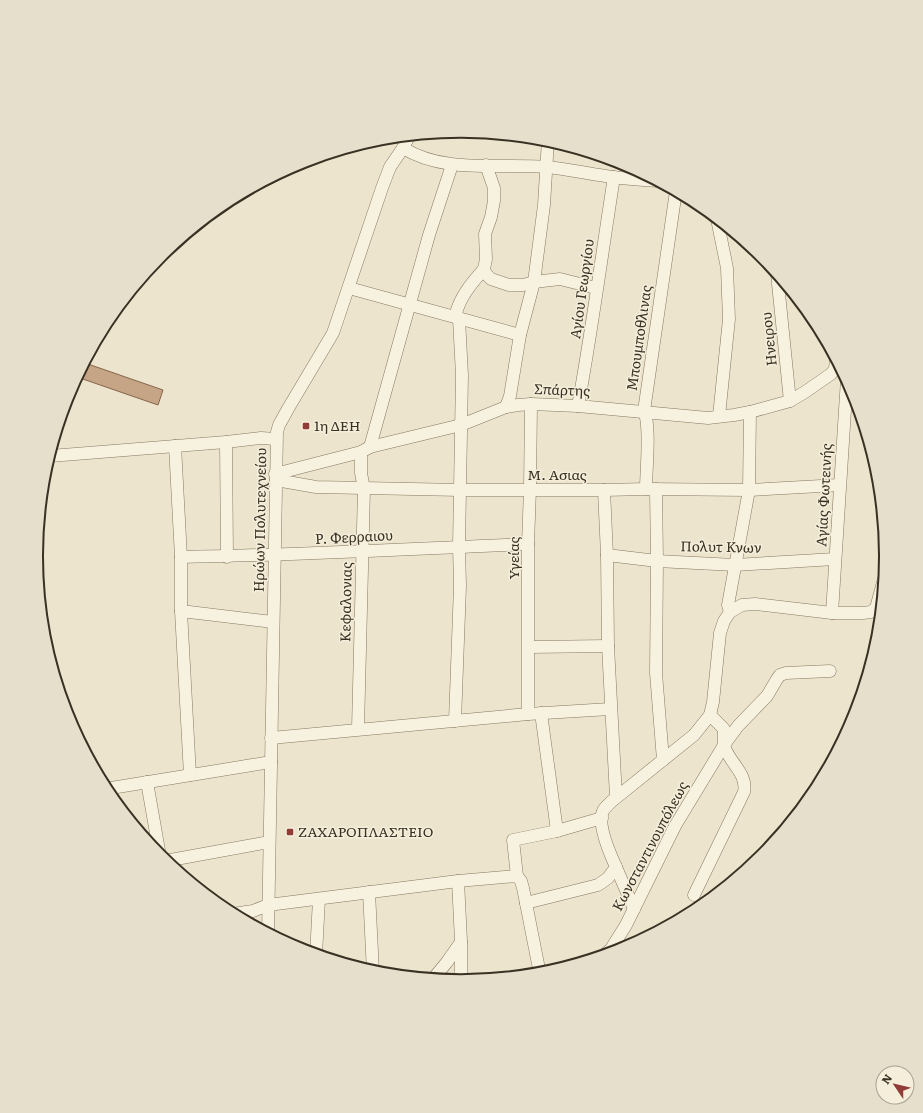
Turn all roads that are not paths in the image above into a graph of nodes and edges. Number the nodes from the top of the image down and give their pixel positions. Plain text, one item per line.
1 (405, 142) edge
2 (547, 147) edge
3 (403, 148) junction
4 (452, 165) junction
5 (486, 166) junction
6 (546, 167) junction
7 (614, 177) junction
8 (644, 180) edge
9 (675, 197) edge
10 (718, 226) edge
11 (484, 269) junction
12 (534, 282) junction
13 (778, 283) edge
14 (349, 288) junction
15 (596, 288) junction
16 (410, 304) junction
17 (459, 319) junction
18 (520, 335) junction
19 (835, 368) edge
20 (846, 392) edge
21 (790, 401) junction
22 (531, 404) junction
23 (506, 406) junction
24 (578, 406) junction
25 (644, 411) junction
26 (750, 412) junction
27 (719, 416) junction
28 (461, 425) junction
29 (276, 439) junction
30 (226, 442) junction
31 (175, 446) junction
32 (366, 450) junction
33 (55, 456) edge
34 (276, 477) junction
35 (839, 485) junction
36 (364, 489) junction
37 (530, 489) junction
38 (651, 489) junction
39 (460, 490) junction
40 (604, 490) junction
41 (749, 490) junction
42 (528, 544) junction
43 (459, 547) junction
44 (362, 551) junction
45 (606, 555) junction
46 (228, 556) junction
47 (274, 556) junction
48 (181, 557) junction
49 (835, 558) junction
50 (657, 561) junction
51 (735, 565) junction
52 (877, 606) edge
53 (181, 611) junction
54 (730, 612) junction
55 (832, 613) junction
56 (273, 622) junction
57 (608, 646) junction
58 (529, 647) junction
59 (830, 671) dead end
60 (610, 710) junction
61 (535, 714) junction
62 (710, 715) junction
63 (455, 721) junction
64 (358, 729) junction
65 (271, 738) junction
66 (724, 744) junction
67 (663, 760) junction
68 (271, 762) junction
69 (190, 775) junction
70 (147, 782) junction
71 (113, 788) edge
72 (616, 797) junction
73 (602, 818) junction
74 (557, 830) junction
75 (269, 842) junction
76 (158, 843) edge
77 (173, 858) edge
78 (616, 867) junction
79 (517, 876) junction
80 (458, 882) junction
81 (369, 892) junction
82 (694, 896) dead end
83 (319, 899) junction
84 (526, 903) junction
85 (268, 905) junction
86 (634, 909) junction
87 (242, 913) edge
88 (268, 928) edge
89 (461, 941) junction
90 (610, 948) edge
91 (316, 949) edge
92 (373, 965) edge
93 (539, 968) edge
94 (437, 974) edge
95 (461, 975) edge

1 - 3 street, Ηρώων Πολυτεχνείου
2 - 6 street
3 - 4 street
3 - 14 street, Ηρώων Πολυτεχνείου
4 - 5 street
4 - 16 street, Κεφαλονιας
5 - 6 street
5 - 11 street
6 - 7 street
6 - 12 street
7 - 8 street
7 - 15 street, Αγίου Γεωργίου
9 - 25 street, Μπουμποθλινας
10 - 27 street
11 - 12 street
11 - 17 street
12 - 15 street
12 - 18 street
13 - 21 street, Ηνειρου
14 - 16 street
14 - 29 street, Ηρώων Πολυτεχνείου
15 - 24 street, Αγίου Γεωργίου
16 - 17 street
16 - 32 street, Κεφαλονιας
17 - 18 street
17 - 28 street
18 - 23 street
19 - 21 street, Σπάρτης
20 - 35 street, Αγίας Φωτεινής
21 - 26 street, Σπάρτης
22 - 23 street, Σπάρτης
22 - 24 street, Σπάρτης
22 - 37 street, Υγείας
23 - 28 street, Σπάρτης
24 - 25 street, Σπάρτης
25 - 27 street, Σπάρτης
25 - 38 street, Μπουμποθλινας
26 - 27 street, Σπάρτης
26 - 41 street
28 - 32 street, Σπάρτης
28 - 39 street
29 - 30 street
29 - 34 street, Ηρώων Πολυτεχνείου
30 - 31 street
30 - 46 street
31 - 33 street
31 - 48 street
32 - 34 street, Σπάρτης
32 - 36 street, Κεφαλονιας
34 - 36 street, Μ. Ασιας
34 - 47 street, Ηρώων Πολυτεχνείου
35 - 41 street, Μ. Ασιας
35 - 49 street, Αγίας Φωτεινής
36 - 39 street, Μ. Ασιας
36 - 44 street, Κεφαλονιας
37 - 39 street, Μ. Ασιας
37 - 40 street, Μ. Ασιας
37 - 42 street, Υγείας
38 - 40 street, Μ. Ασιας
38 - 41 street, Μ. Ασιας
38 - 50 street, Μπουμποθλινας
39 - 43 street
40 - 45 street
41 - 51 street
42 - 43 street, Ρ. Φερραιου
42 - 58 street, Υγείας
43 - 44 street, Ρ. Φερραιου
43 - 63 street
44 - 47 street, Ρ. Φερραιου
44 - 64 street, Κεφαλονιας
45 - 50 street, Πολυτ Κνων
45 - 57 street
46 - 47 street, Ρ. Φερραιου
46 - 48 street, Ρ. Φερραιου
47 - 56 street, Ηρώων Πολυτεχνείου
48 - 53 street
49 - 51 street, Πολυτ Κνων
49 - 55 street, Αγίας Φωτεινής
50 - 51 street, Πολυτ Κνων
50 - 67 street, Μπουμποθλινας
51 - 54 street
52 - 55 street
53 - 56 street
53 - 69 street
54 - 55 street
54 - 62 street
56 - 65 street, Ηρώων Πολυτεχνείου
57 - 58 street
57 - 60 street
58 - 61 street, Υγείας
59 - 66 street, Κωνσταντινουπόλεως
60 - 61 street
60 - 72 street
61 - 63 street
61 - 74 street, Υγείας
62 - 66 street
62 - 67 street
63 - 64 street
64 - 65 street
65 - 68 street, Ηρώων Πολυτεχνείου
66 - 82 street
66 - 86 street, Κωνσταντινουπόλεως
67 - 72 street
68 - 69 street
68 - 75 street, Ηρώων Πολυτεχνείου
69 - 70 street
70 - 71 street
70 - 76 street
72 - 73 street
73 - 74 street
73 - 78 street
74 - 79 street
75 - 77 street
75 - 85 street, Ηρώων Πολυτεχνείου
78 - 84 street
78 - 86 street
79 - 80 street
79 - 84 street
80 - 81 street
80 - 89 street
81 - 83 street
81 - 92 street
83 - 85 street
83 - 91 street
84 - 93 street
85 - 87 street
85 - 88 street, Ηρώων Πολυτεχνείου
86 - 90 street, Κωνσταντινουπόλεως
89 - 94 street
89 - 95 street

